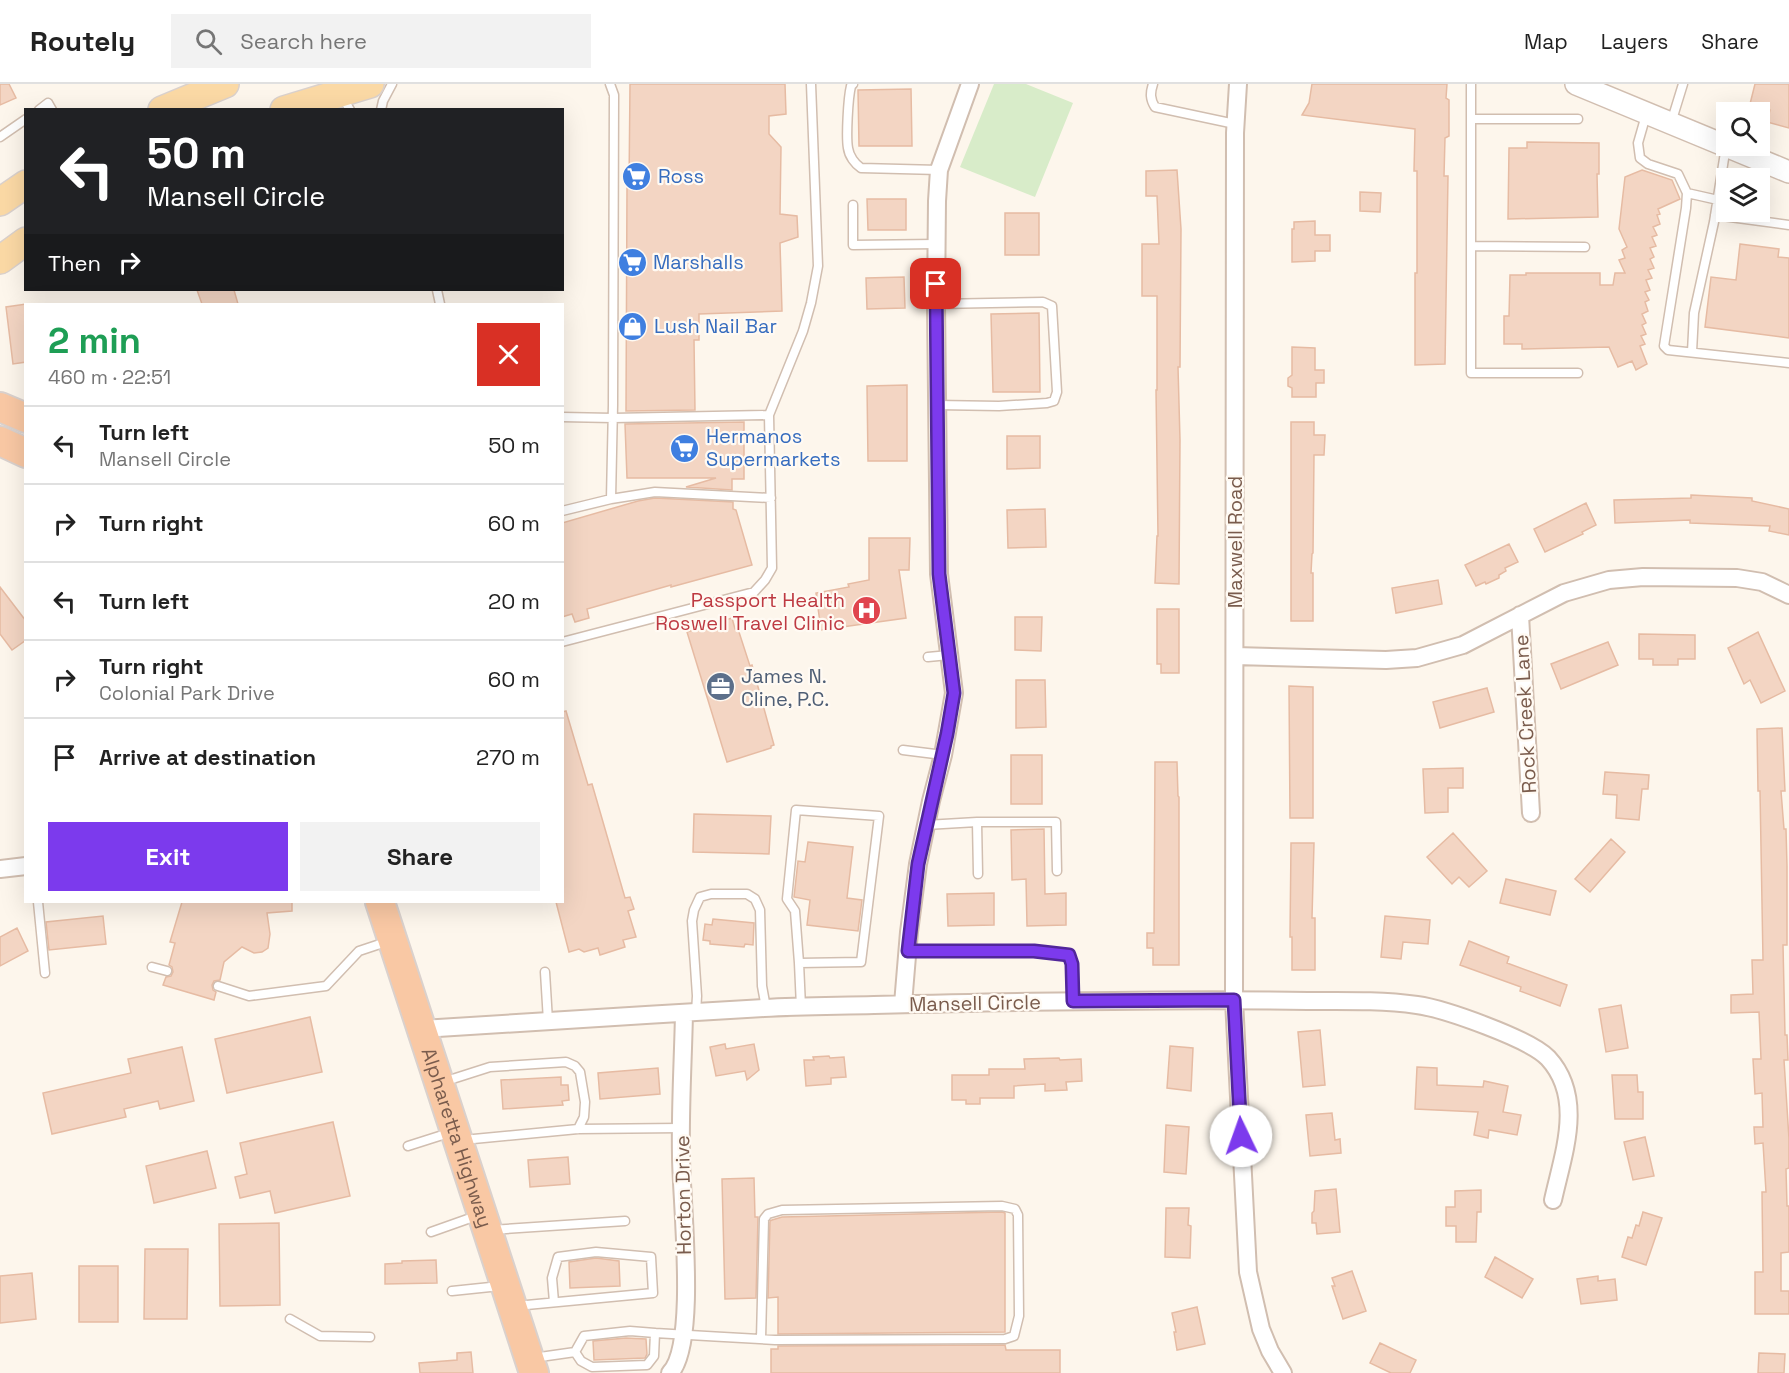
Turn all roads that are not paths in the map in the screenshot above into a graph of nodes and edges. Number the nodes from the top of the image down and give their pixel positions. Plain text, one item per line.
1 (225, 84) edge
2 (370, 84) edge
3 (392, 84) edge
4 (610, 84) edge
5 (812, 84) edge
6 (853, 84) edge
7 (970, 84) edge
8 (1153, 84) edge
9 (1238, 84) edge
10 (1472, 84) edge
11 (1576, 84) edge
12 (1683, 84) edge
13 (342, 96) edge
14 (167, 108) edge
15 (292, 108) edge
16 (381, 108) edge
17 (1647, 113) junction
18 (1471, 119) junction
19 (1578, 119) dead end
20 (24, 120) edge
21 (1671, 123) junction
22 (1235, 124) junction
23 (0, 137) edge
24 (1716, 142) edge
25 (1750, 156) edge
26 (939, 170) junction
27 (1789, 172) edge
28 (24, 185) edge
29 (1687, 193) junction
30 (1716, 200) edge
31 (0, 202) edge
32 (853, 205) dead end
33 (1716, 210) edge
34 (1715, 215) junction
35 (1789, 225) edge
36 (24, 242) edge
37 (937, 244) junction
38 (1471, 246) junction
39 (1585, 247) dead end
40 (0, 260) edge
41 (936, 304) junction
42 (1692, 352) junction
43 (1789, 363) edge
44 (1578, 373) dead end
45 (937, 405) junction
46 (769, 415) junction
47 (564, 417) edge
48 (613, 418) junction
49 (0, 441) edge
50 (24, 452) edge
51 (611, 498) junction
52 (771, 498) junction
53 (564, 510) edge
54 (1789, 595) edge
55 (1520, 615) junction
56 (564, 641) edge
57 (949, 655) junction
58 (1235, 656) junction
59 (928, 657) dead end
60 (903, 750) dead end
61 (943, 755) junction
62 (1531, 813) dead end
63 (977, 822) junction
64 (926, 825) junction
65 (24, 866) edge
66 (0, 869) edge
67 (1057, 871) dead end
68 (978, 874) dead end
69 (38, 903) edge
70 (380, 903) edge
71 (393, 940) junction
72 (908, 951) junction
73 (799, 963) junction
74 (152, 967) dead end
75 (167, 971) dead end
76 (545, 972) dead end
77 (45, 973) dead end
78 (218, 986) dead end
79 (1234, 1000) junction
80 (1073, 1001) junction
81 (903, 1004) junction
82 (801, 1007) junction
83 (766, 1008) junction
84 (690, 1013) junction
85 (548, 1021) junction
86 (422, 1029) junction
87 (440, 1083) junction
88 (681, 1128) junction
89 (578, 1130) junction
90 (457, 1136) junction
91 (408, 1146) dead end
92 (1553, 1200) dead end
93 (625, 1221) dead end
94 (485, 1222) junction
95 (431, 1232) dead end
96 (452, 1291) dead end
97 (509, 1296) junction
98 (554, 1302) junction
99 (290, 1319) dead end
100 (655, 1333) junction
101 (684, 1334) junction
102 (370, 1336) dead end
103 (761, 1340) junction
104 (574, 1352) junction
105 (531, 1366) edge
106 (670, 1373) edge
107 (1283, 1373) edge

1 - 14 main road
2 - 13 main road
3 - 16 lane
4 - 48 lane
5 - 46 lane
6 - 26 lane
7 - 26 street
8 - 22 lane
9 - 22 street, Maxwell Road
10 - 18 lane
11 - 17 street
12 - 21 lane
13 - 15 main road
17 - 21 street
17 - 29 lane
18 - 19 lane
18 - 38 lane
20 - 23 lane
21 - 24 street
22 - 58 street, Maxwell Road
25 - 27 street
26 - 37 street
28 - 31 main road
29 - 30 lane
29 - 42 lane
32 - 37 lane
33 - 34 lane
34 - 35 lane
34 - 42 lane
36 - 40 main road
37 - 41 street
38 - 39 lane
38 - 44 lane
41 - 45 street
41 - 45 lane
42 - 43 lane
45 - 57 street
46 - 48 lane
46 - 52 lane
47 - 48 lane
48 - 51 lane
49 - 50 highway
51 - 52 lane
51 - 53 lane
52 - 56 lane
54 - 55 street
55 - 58 street
55 - 62 street, Rock Creek Lane
57 - 59 lane
57 - 61 street
58 - 79 street, Maxwell Road
60 - 61 lane
61 - 64 street
63 - 64 lane
63 - 67 lane
63 - 68 lane
64 - 72 street
65 - 66 street
69 - 77 lane
70 - 71 highway, Alpharetta Highway
71 - 78 lane
71 - 86 highway, Alpharetta Highway
72 - 80 lane
72 - 81 street
73 - 73 lane
73 - 82 lane
74 - 75 lane
76 - 85 lane
79 - 80 street, Mansell Circle
79 - 92 street, Mansell Circle
79 - 107 street, Maxwell Road
80 - 81 street, Mansell Circle
81 - 82 street, Mansell Circle
82 - 83 street, Mansell Circle
83 - 84 street, Mansell Circle
83 - 84 lane
84 - 85 street, Mansell Circle
84 - 88 street, Horton Drive
85 - 86 street, Mansell Circle
86 - 87 highway, Alpharetta Highway
87 - 89 lane
87 - 90 highway, Alpharetta Highway
88 - 89 lane
88 - 101 street, Horton Drive
89 - 90 lane
90 - 91 lane
90 - 94 highway, Alpharetta Highway
93 - 94 lane
94 - 95 lane
94 - 97 highway, Alpharetta Highway
96 - 97 lane
97 - 98 lane
97 - 105 highway, Alpharetta Highway
98 - 98 lane
99 - 102 lane
100 - 101 lane
100 - 104 lane
100 - 104 lane
101 - 103 lane
101 - 106 street, Horton Drive
103 - 103 lane
104 - 105 lane

